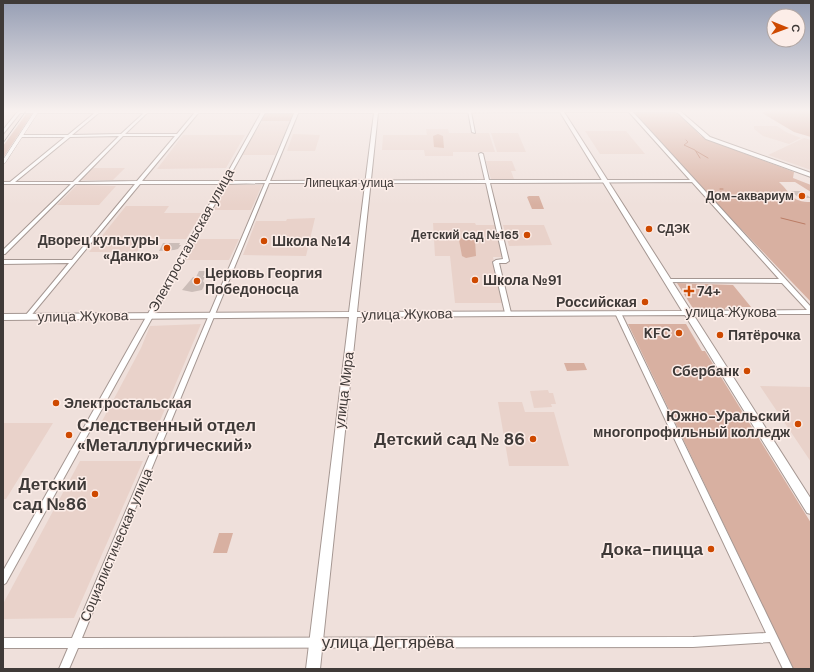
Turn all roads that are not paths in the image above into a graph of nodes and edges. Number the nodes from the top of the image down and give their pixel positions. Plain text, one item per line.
1 (17, 142) edge
2 (60, 142) edge
3 (116, 142) edge
4 (172, 142) edge
5 (246, 142) edge
6 (283, 142) edge
7 (373, 142) edge
8 (581, 142) edge
9 (659, 142) edge
10 (720, 142) edge
11 (481, 154) dead end
12 (3, 163) edge
13 (811, 174) edge
14 (694, 181) junction
15 (487, 182) junction
16 (606, 182) junction
17 (3, 183) edge
18 (11, 183) junction
19 (75, 183) junction
20 (138, 183) junction
21 (223, 183) junction
22 (266, 183) junction
23 (368, 183) junction
24 (3, 253) edge
25 (74, 261) junction
26 (3, 262) edge
27 (668, 281) junction
28 (784, 281) junction
29 (811, 311) edge
30 (508, 313) junction
31 (618, 313) junction
32 (688, 313) junction
33 (149, 315) junction
34 (210, 315) junction
35 (354, 315) junction
36 (3, 317) edge
37 (27, 317) junction
38 (811, 509) edge
39 (3, 580) edge
40 (772, 637) junction
41 (316, 642) junction
42 (3, 643) edge
43 (75, 643) junction
44 (64, 669) edge
45 (313, 669) edge
46 (788, 669) edge

1 - 12 street
2 - 18 street
3 - 19 street
4 - 20 street
5 - 21 street, Электростальская улица
6 - 22 street, Социалистическая улица
7 - 23 main road, улица Мира
8 - 16 main road
9 - 14 street
10 - 13 main road
11 - 15 street
14 - 16 street, Липецкая улица
14 - 28 street
15 - 16 street, Липецкая улица
15 - 23 street, Липецкая улица
15 - 30 street
16 - 27 main road
17 - 18 street, Липецкая улица
18 - 19 street, Липецкая улица
19 - 20 street, Липецкая улица
19 - 24 street
20 - 21 street, Липецкая улица
20 - 25 street
21 - 22 street, Липецкая улица
21 - 33 street, Электростальская улица
22 - 23 street, Липецкая улица
22 - 34 street, Социалистическая улица
23 - 35 main road, улица Мира
25 - 26 street
25 - 37 street
27 - 28 street
27 - 32 main road
28 - 29 street
29 - 32 street, улица Жукова
30 - 31 main road, улица Жукова
30 - 35 main road, улица Жукова
31 - 32 main road, улица Жукова
31 - 40 street
32 - 38 main road
33 - 34 main road, улица Жукова
33 - 37 main road, улица Жукова
33 - 39 street, Электростальская улица
34 - 35 main road, улица Жукова
34 - 43 street, Социалистическая улица
35 - 41 main road, улица Мира
36 - 37 main road, улица Жукова
40 - 41 street, улица Дегтярёва
40 - 46 street
41 - 43 street, улица Дегтярёва
41 - 45 main road, улица Мира
42 - 43 street, улица Дегтярёва
43 - 44 street, Социалистическая улица

